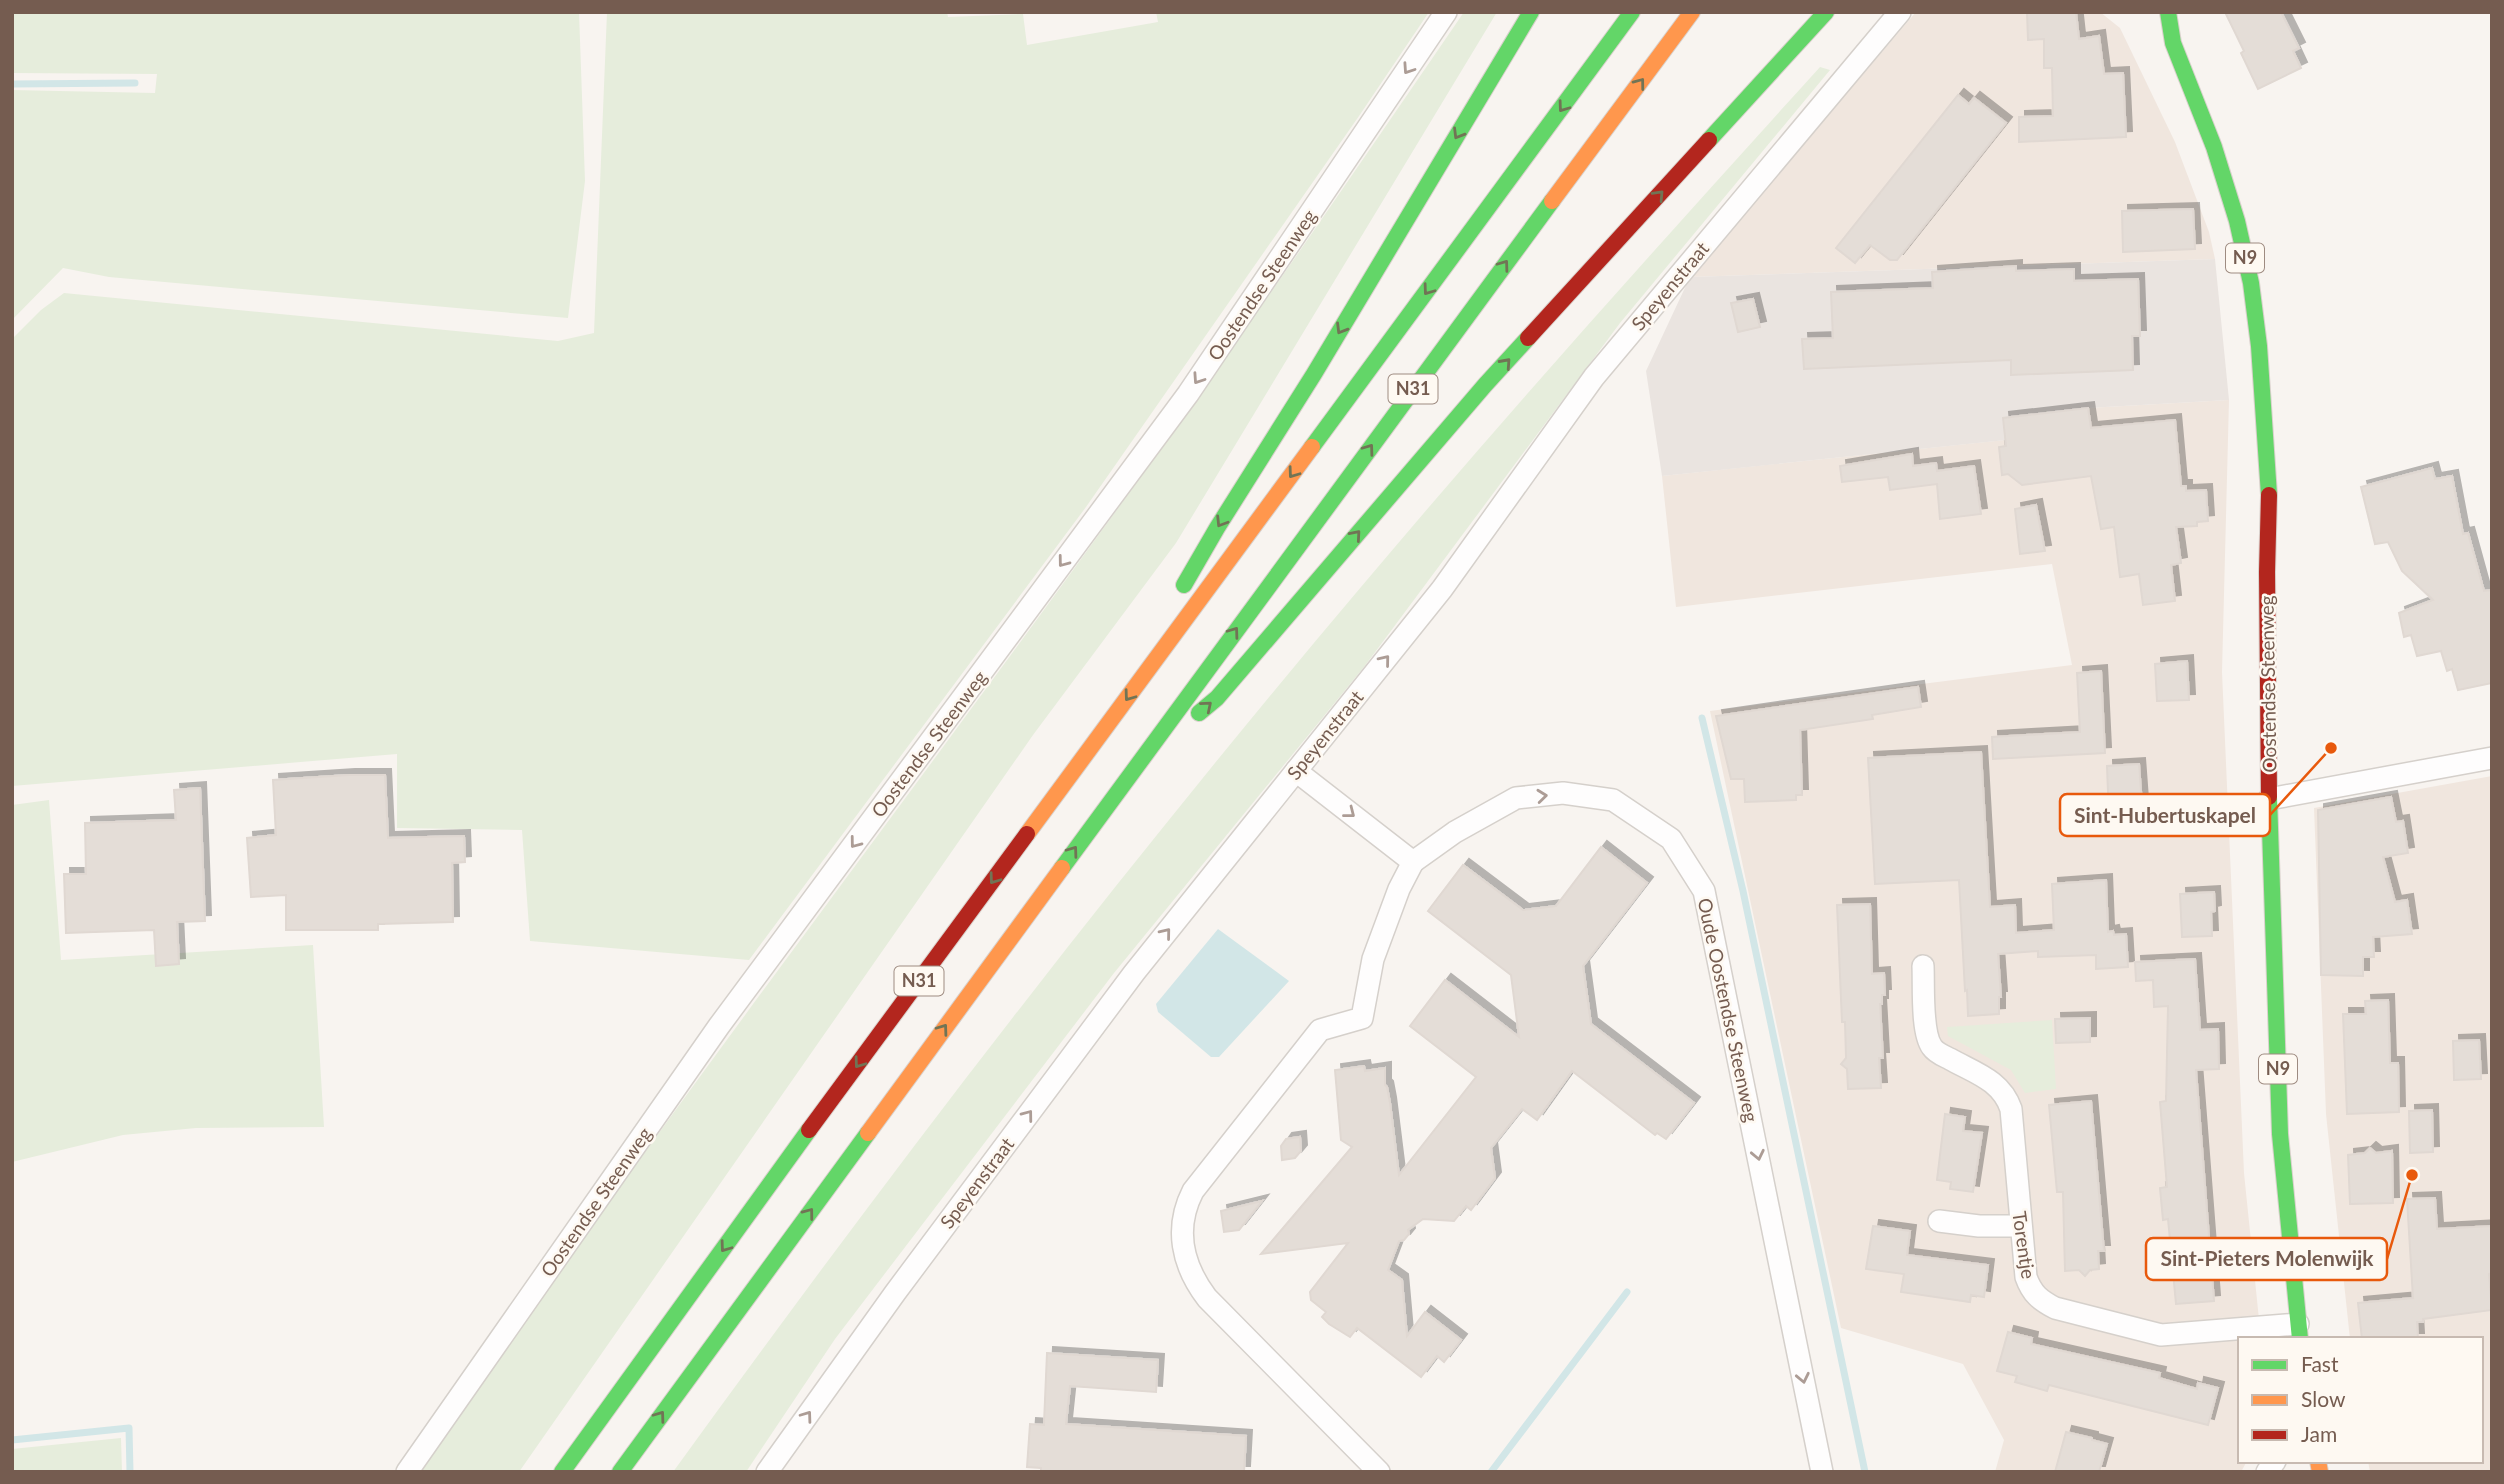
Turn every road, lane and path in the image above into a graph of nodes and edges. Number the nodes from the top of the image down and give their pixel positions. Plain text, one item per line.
1 (1446, 12) edge
2 (1531, 12) edge
3 (1632, 12) edge
4 (1692, 12) edge
5 (1826, 12) edge
6 (1900, 12) edge
7 (2168, 12) edge
8 (2150, 18) dead end
9 (2173, 43) junction
10 (1169, 641) junction
11 (2492, 758) edge
12 (1136, 766) junction
13 (1296, 771) junction
14 (2269, 799) junction
15 (1413, 862) junction
16 (1923, 966) dead end
17 (1939, 1220) dead end
18 (2020, 1226) junction
19 (2299, 1332) edge
20 (407, 1472) edge
21 (562, 1472) edge
22 (620, 1472) edge
23 (766, 1472) edge
24 (1379, 1472) edge
25 (1822, 1472) edge

1 -> 20 street, Oostendse Steenweg
2 -> 10 main road
3 -> 10 main road, N31
12 -> 4 main road, N31
12 -> 5 main road
13 -> 6 street, Speyenstraat
7 - 9 main road, Oostendse Steenweg / N9
8 - 9 main road, Oostendse Steenweg / N9
9 - 14 main road, Oostendse Steenweg / N9
10 -> 21 main road, N31
11 - 14 street
22 -> 12 main road, N31
13 -> 15 street
23 -> 13 street, Speyenstraat
14 - 19 main road, Oostendse Steenweg / N9
15 - 24 street, Oude Oostendse Steenweg
15 -> 25 street, Oude Oostendse Steenweg
16 - 18 street, Torentje
17 - 18 street
18 - 19 street, Torentje

